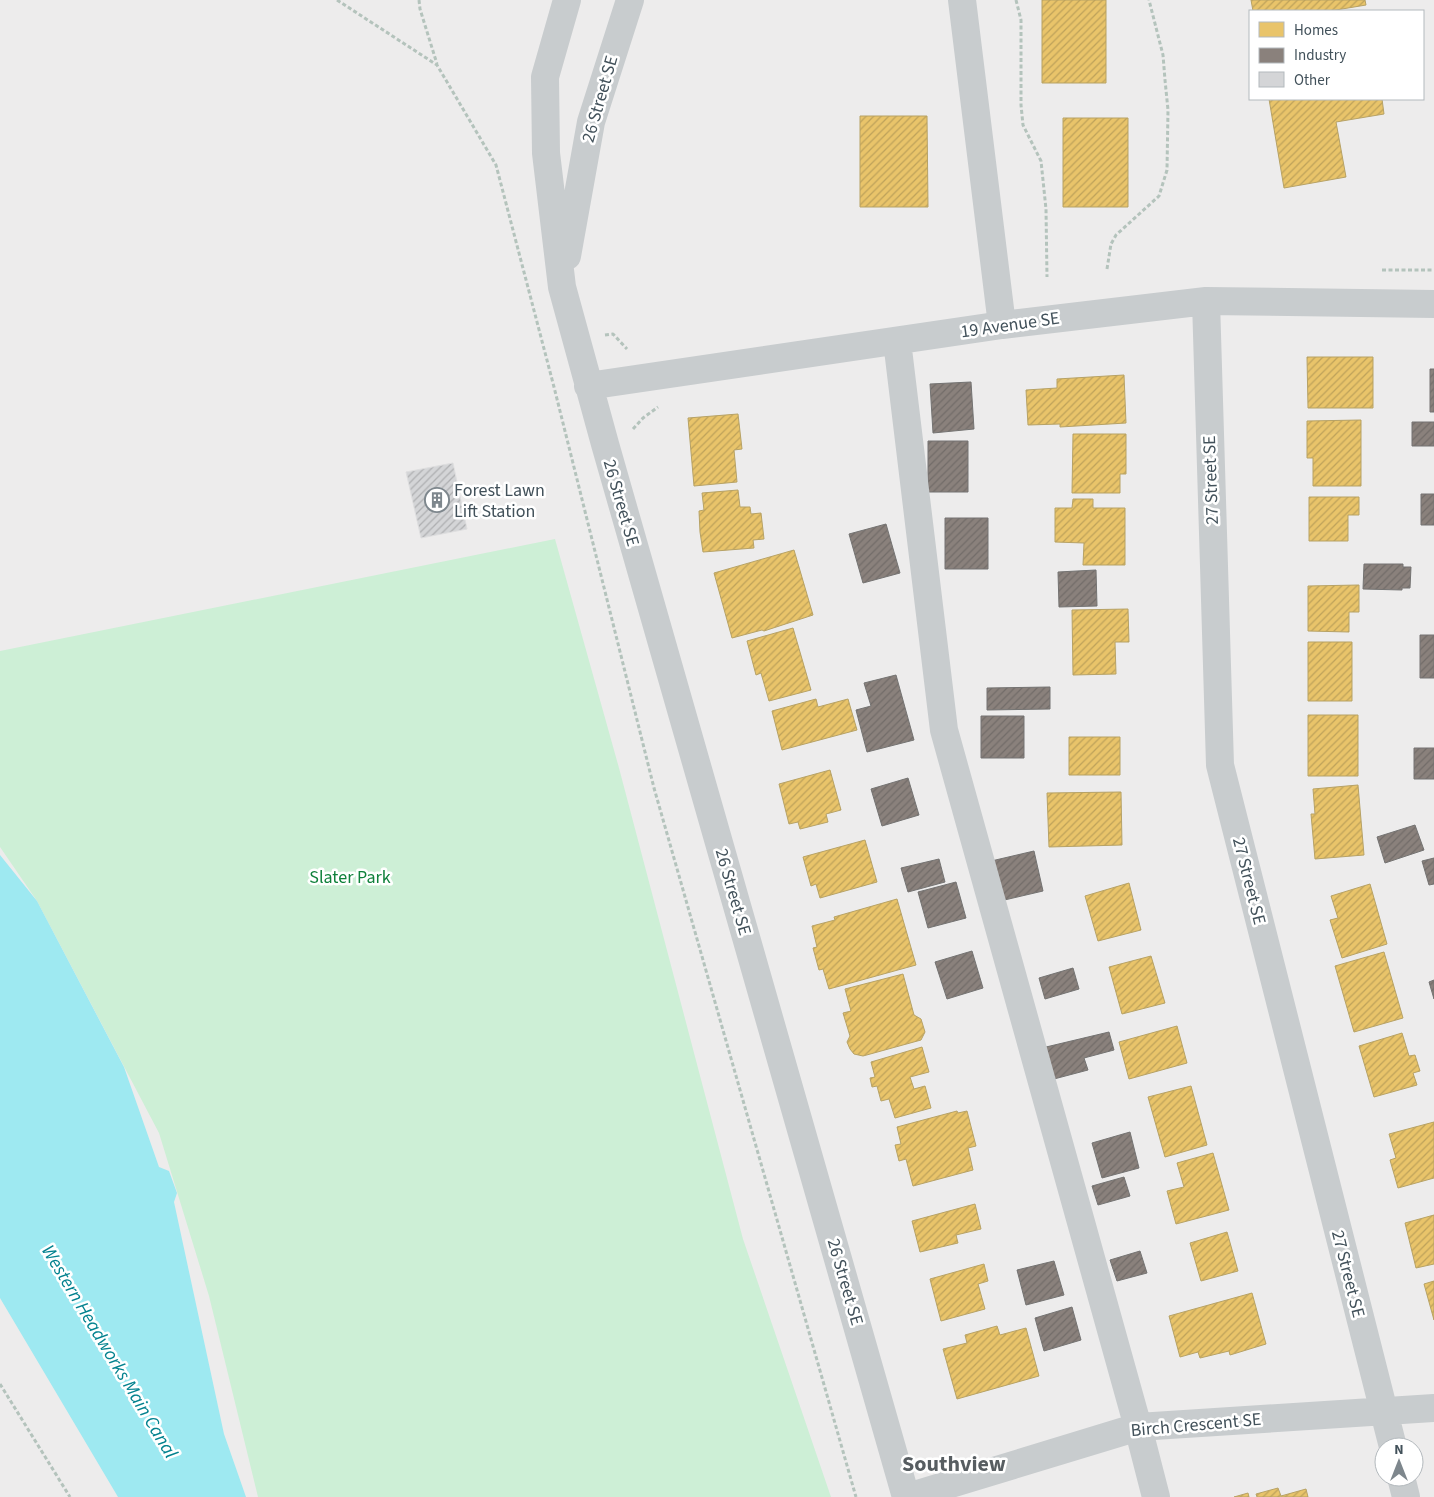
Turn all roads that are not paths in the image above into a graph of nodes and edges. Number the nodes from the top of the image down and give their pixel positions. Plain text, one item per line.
1 (567, 0) edge
2 (630, 0) edge
3 (962, 0) edge
4 (562, 287) junction
5 (1206, 301) junction
6 (1434, 304) edge
7 (1002, 325) junction
8 (898, 341) junction
9 (588, 386) junction
10 (1434, 1408) edge
11 (1383, 1410) junction
12 (1138, 1427) junction
13 (1390, 1437) edge
14 (907, 1497) edge
15 (1156, 1497) edge

1 - 4 street, 26 Street SE
2 - 4 street, 26 Street SE
3 - 7 street
4 - 9 street, 26 Street SE
5 - 6 street, 19 Avenue SE
5 - 7 street, 19 Avenue SE
5 - 11 street, 27 Street SE
7 - 8 street, 19 Avenue SE
8 - 9 street, 19 Avenue SE
8 - 12 street
9 - 14 street, 26 Street SE
10 - 11 street, Birch Crescent SE
11 - 12 street, Birch Crescent SE
11 - 13 street, 27 Street SE
12 - 14 street, Birch Crescent SE
12 - 15 street

